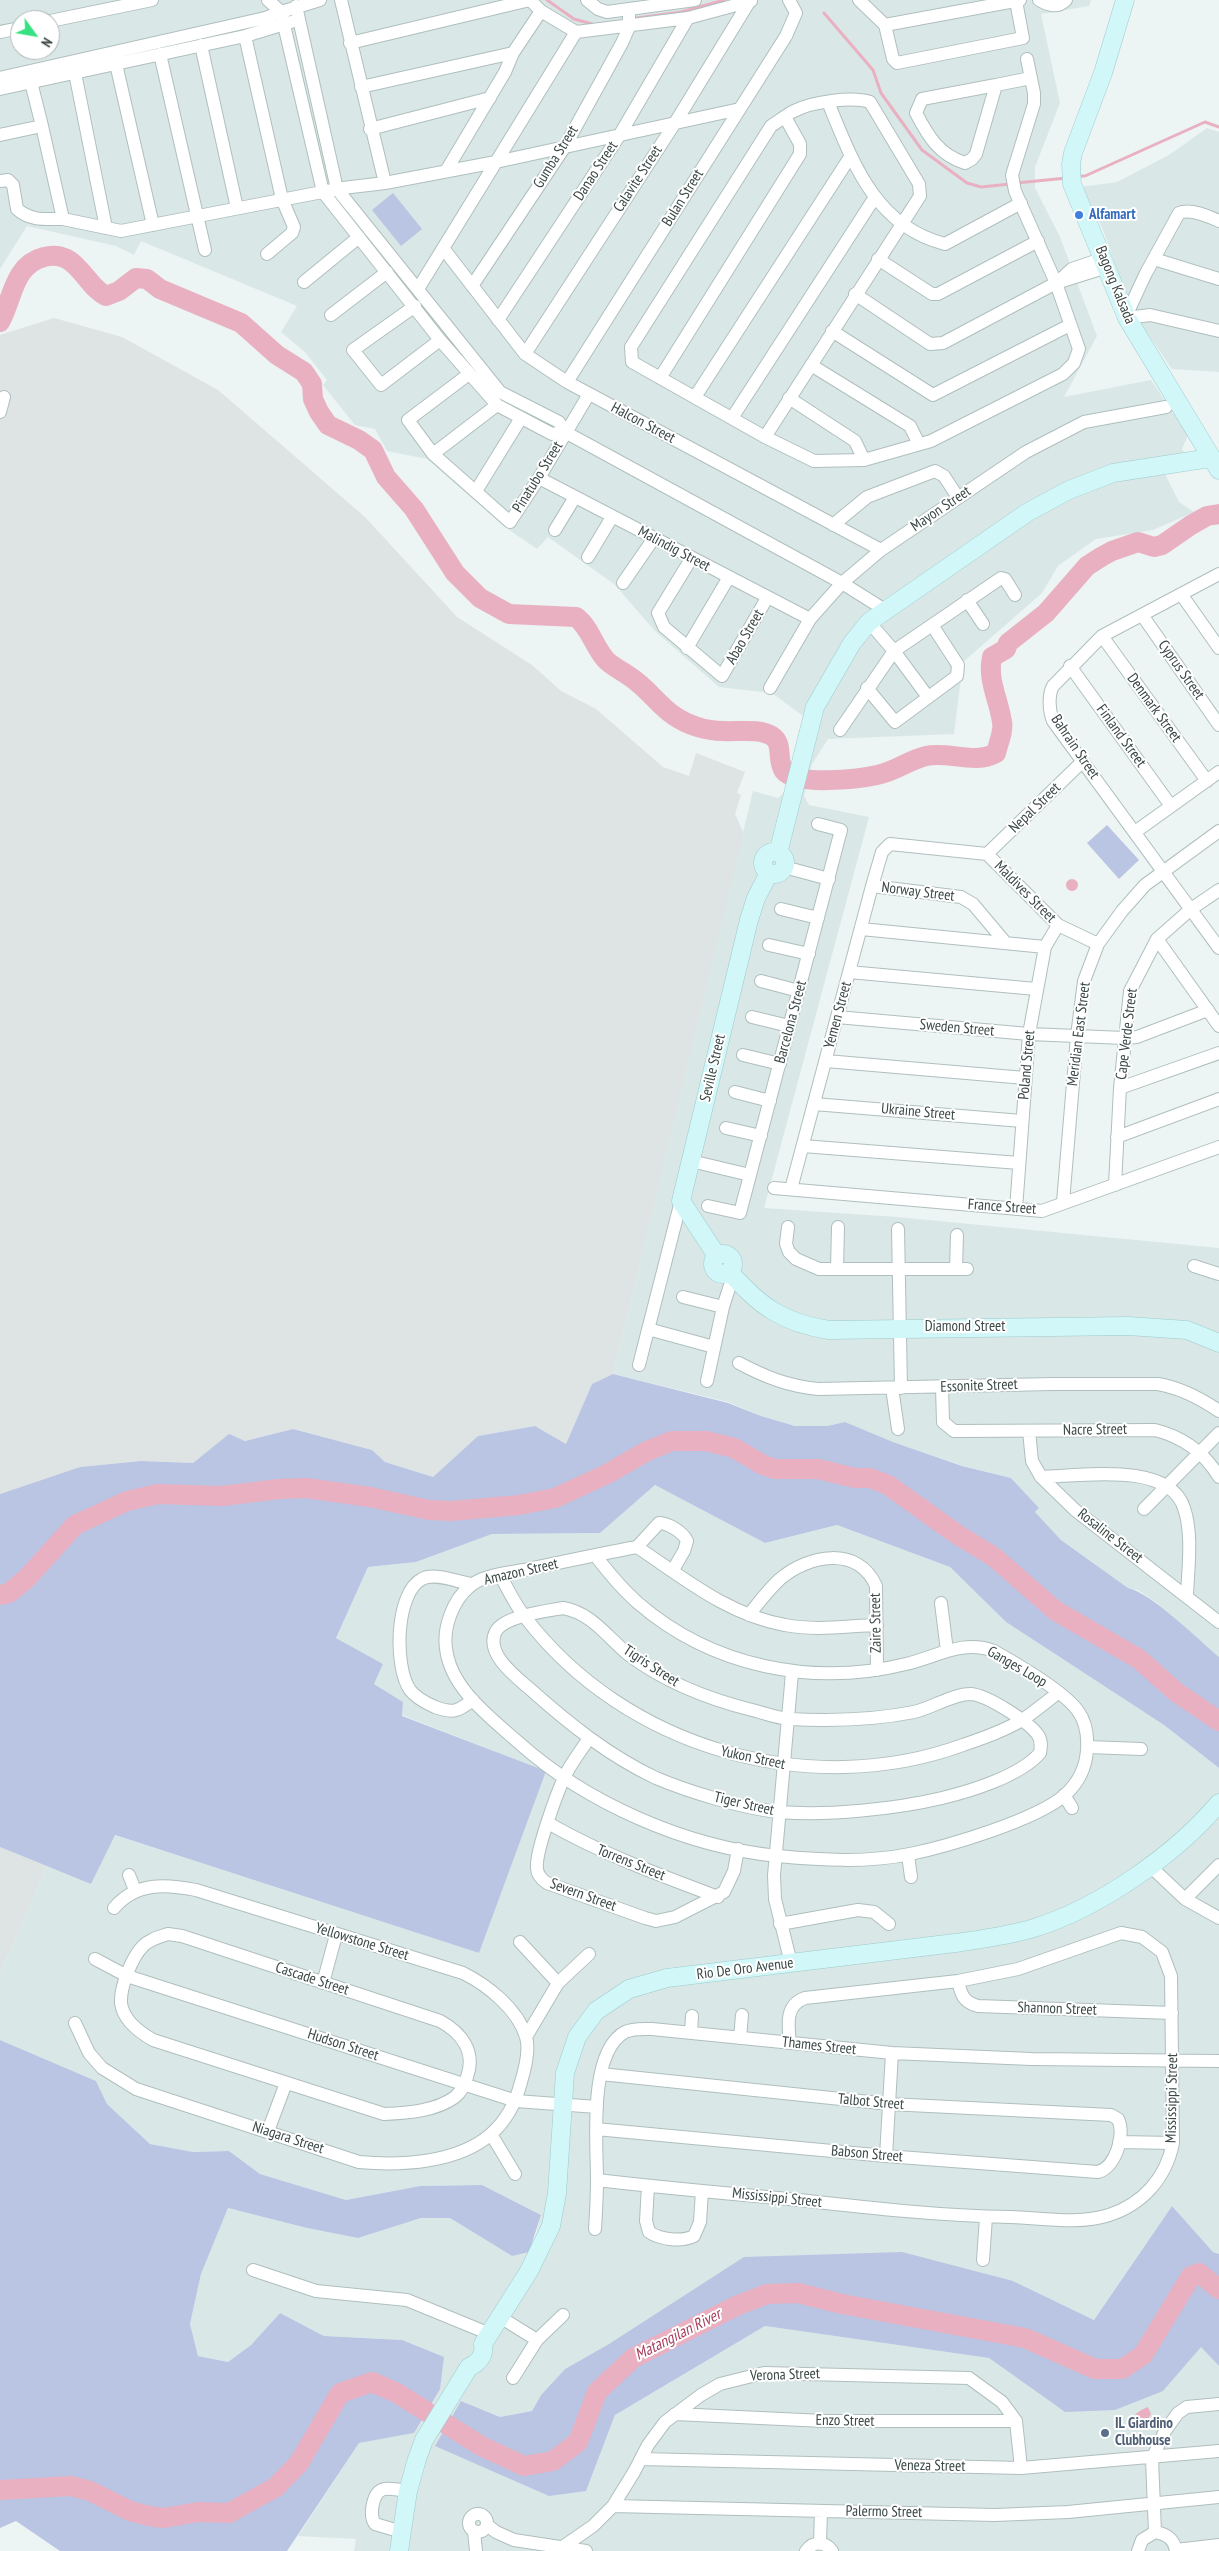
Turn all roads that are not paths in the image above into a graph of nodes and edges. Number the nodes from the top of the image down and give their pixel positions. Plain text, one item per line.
1 (152, 0) edge
2 (268, 0) edge
3 (320, 0) edge
4 (341, 0) edge
5 (530, 0) edge
6 (587, 0) edge
7 (695, 0) edge
8 (789, 0) edge
9 (859, 0) edge
10 (1039, 0) edge
11 (1066, 0) edge
12 (1125, 0) edge
13 (751, 1) edge
14 (1018, 1) edge
15 (657, 3) edge
16 (296, 6) junction
17 (541, 11) junction
18 (283, 18) junction
19 (688, 18) junction
20 (60, 19) edge
21 (298, 19) junction
22 (629, 19) junction
23 (885, 25) junction
24 (576, 32) junction
25 (245, 36) junction
26 (350, 43) junction
27 (201, 45) junction
28 (160, 54) junction
29 (513, 54) junction
30 (1027, 60) dead end
31 (116, 64) junction
32 (75, 73) junction
33 (1031, 78) junction
34 (31, 82) junction
35 (4, 83) edge
36 (996, 85) junction
37 (361, 88) junction
38 (490, 98) junction
39 (828, 102) junction
40 (740, 109) junction
41 (785, 117) junction
42 (675, 123) junction
43 (42, 126) junction
44 (370, 129) junction
45 (0, 136) edge
46 (619, 136) junction
47 (564, 148) junction
48 (850, 157) junction
49 (496, 162) junction
50 (446, 171) junction
51 (0, 181) edge
52 (385, 183) junction
53 (337, 189) junction
54 (322, 192) junction
55 (875, 198) junction
56 (282, 199) junction
57 (1021, 203) junction
58 (237, 208) junction
59 (196, 216) junction
60 (63, 219) junction
61 (1219, 221) edge
62 (153, 225) junction
63 (900, 225) junction
64 (106, 228) junction
65 (359, 237) junction
66 (1038, 242) junction
67 (443, 248) junction
68 (205, 250) dead end
69 (267, 254) dead end
70 (1154, 258) junction
71 (878, 259) junction
72 (1106, 263) junction
73 (387, 272) junction
74 (1219, 279) edge
75 (304, 282) dead end
76 (1056, 283) junction
77 (472, 286) junction
78 (418, 289) junction
79 (855, 294) junction
80 (415, 306) junction
81 (331, 315) dead end
82 (1126, 317) junction
83 (498, 320) junction
84 (1070, 325) junction
85 (832, 331) junction
86 (1219, 331) edge
87 (440, 340) junction
88 (525, 354) junction
89 (811, 365) junction
90 (469, 374) junction
91 (660, 378) junction
92 (567, 382) junction
93 (589, 394) junction
94 (4, 397) dead end
95 (695, 397) junction
96 (789, 398) junction
97 (497, 405) junction
98 (1166, 407) dead end
99 (0, 412) edge
100 (521, 418) junction
101 (732, 418) junction
102 (565, 432) junction
103 (765, 436) junction
104 (919, 444) junction
105 (433, 454) junction
106 (864, 460) junction
107 (1216, 460) edge
108 (539, 478) junction
109 (476, 491) junction
110 (575, 496) junction
111 (958, 496) junction
112 (612, 517) junction
113 (833, 525) junction
114 (555, 530) dead end
115 (654, 538) junction
116 (881, 550) junction
117 (588, 557) dead end
118 (691, 559) junction
119 (1219, 574) edge
120 (729, 577) junction
121 (624, 583) dead end
122 (842, 583) junction
123 (1180, 594) junction
124 (1015, 595) dead end
125 (767, 598) junction
126 (967, 600) junction
127 (885, 610) junction
128 (1142, 615) junction
129 (810, 619) junction
130 (869, 622) junction
131 (983, 624) dead end
132 (932, 625) junction
133 (1102, 636) junction
134 (687, 648) junction
135 (1219, 648) edge
136 (894, 651) junction
137 (1070, 666) junction
138 (770, 688) dead end
139 (867, 688) junction
140 (928, 697) junction
141 (1219, 725) edge
142 (840, 730) dead end
143 (1083, 761) junction
144 (1219, 772) edge
145 (1207, 781) junction
146 (1171, 806) junction
147 (818, 824) dead end
148 (1219, 831) edge
149 (1135, 832) junction
150 (890, 844) joint
151 (987, 854) junction
152 (777, 864) junction
153 (1163, 872) junction
154 (829, 879) junction
155 (872, 886) junction
156 (1219, 890) edge
157 (781, 908) dead end
158 (1191, 910) junction
159 (818, 918) junction
160 (1058, 925) junction
161 (861, 929) junction
162 (1157, 939) junction
163 (1005, 942) junction
164 (1098, 944) junction
165 (769, 945) dead end
166 (1045, 947) junction
167 (1219, 948) edge
168 (808, 954) junction
169 (849, 972) junction
170 (761, 981) dead end
171 (1036, 989) junction
172 (799, 991) junction
173 (1208, 1010) junction
174 (752, 1017) dead end
175 (837, 1017) junction
176 (789, 1026) junction
177 (1219, 1026) edge
178 (1029, 1034) junction
179 (1077, 1036) junction
180 (1124, 1038) junction
181 (1219, 1053) edge
182 (743, 1055) dead end
183 (826, 1061) junction
184 (780, 1064) junction
185 (1025, 1078) junction
186 (1120, 1088) junction
187 (735, 1092) dead end
188 (1219, 1099) edge
189 (770, 1101) junction
190 (814, 1104) junction
191 (1022, 1121) junction
192 (726, 1128) dead end
193 (761, 1136) junction
194 (1117, 1137) junction
195 (803, 1146) junction
196 (1219, 1147) edge
197 (691, 1161) junction
198 (1019, 1164) junction
199 (750, 1175) junction
200 (1115, 1185) junction
201 (774, 1188) dead end
202 (791, 1189) junction
203 (681, 1201) junction
204 (1063, 1202) junction
205 (708, 1206) dead end
206 (1016, 1209) junction
207 (788, 1227) dead end
208 (838, 1227) dead end
209 (898, 1229) dead end
210 (957, 1235) dead end
211 (1194, 1266) dead end
212 (836, 1269) junction
213 (898, 1269) junction
214 (731, 1273) junction
215 (1219, 1274) edge
216 (682, 1297) dead end
217 (723, 1306) junction
218 (900, 1328) junction
219 (648, 1329) junction
220 (1219, 1343) edge
221 (714, 1347) junction
222 (738, 1364) dead end
223 (639, 1365) dead end
224 (707, 1381) dead end
225 (942, 1387) junction
226 (897, 1388) junction
227 (1219, 1411) edge
228 (898, 1429) dead end
229 (1029, 1431) junction
230 (1219, 1433) edge
231 (1200, 1453) junction
232 (1219, 1476) edge
233 (1040, 1477) junction
234 (1168, 1485) junction
235 (1144, 1509) dead end
236 (637, 1547) junction
237 (595, 1555) junction
238 (672, 1570) junction
239 (500, 1575) junction
240 (471, 1584) junction
241 (1187, 1596) junction
242 (941, 1603) dead end
243 (749, 1615) junction
244 (524, 1616) junction
245 (1219, 1622) edge
246 (877, 1625) junction
247 (947, 1651) junction
248 (877, 1670) junction
249 (792, 1672) junction
250 (1058, 1693) junction
251 (474, 1700) junction
252 (787, 1718) junction
253 (1022, 1720) junction
254 (589, 1738) junction
255 (1088, 1748) junction
256 (1140, 1749) dead end
257 (783, 1765) junction
258 (564, 1777) junction
259 (1064, 1795) junction
260 (1219, 1803) edge
261 (1072, 1808) dead end
262 (780, 1812) junction
263 (548, 1823) junction
264 (738, 1849) junction
265 (908, 1854) junction
266 (776, 1856) junction
267 (1219, 1865) edge
268 (1150, 1866) junction
269 (129, 1875) dead end
270 (911, 1877) dead end
271 (135, 1890) junction
272 (718, 1897) junction
273 (1185, 1899) junction
274 (114, 1908) dead end
275 (1219, 1918) edge
276 (780, 1924) junction
277 (889, 1924) dead end
278 (336, 1935) junction
279 (520, 1942) dead end
280 (589, 1954) dead end
281 (96, 1959) dead end
282 (791, 1963) junction
283 (128, 1976) junction
284 (958, 1981) junction
285 (323, 1983) junction
286 (558, 1983) junction
287 (1172, 2013) junction
288 (742, 2015) dead end
289 (692, 2016) dead end
290 (75, 2023) dead end
291 (691, 2033) junction
292 (526, 2037) junction
293 (740, 2038) junction
294 (790, 2043) junction
295 (892, 2053) junction
296 (1219, 2061) edge
297 (1174, 2062) junction
298 (601, 2074) junction
299 (286, 2083) junction
300 (465, 2085) junction
301 (516, 2101) junction
302 (564, 2103) junction
303 (889, 2104) junction
304 (597, 2107) junction
305 (596, 2129) junction
306 (268, 2131) junction
307 (491, 2134) junction
308 (1119, 2142) junction
309 (1173, 2143) junction
310 (886, 2156) junction
311 (515, 2174) dead end
312 (597, 2180) junction
313 (648, 2186) junction
314 (702, 2190) junction
315 (986, 2217) junction
316 (595, 2229) dead end
317 (983, 2260) dead end
318 (253, 2270) dead end
319 (563, 2315) dead end
320 (500, 2317) junction
321 (487, 2339) junction
322 (538, 2340) junction
323 (513, 2378) dead end
324 (1219, 2404) edge
325 (675, 2414) junction
326 (1016, 2421) junction
327 (1219, 2451) edge
328 (641, 2459) junction
329 (1152, 2459) junction
330 (1021, 2468) junction
331 (408, 2491) junction
332 (1219, 2497) edge
333 (1154, 2503) junction
334 (613, 2506) junction
335 (821, 2511) junction
336 (402, 2532) junction
337 (1155, 2532) junction
338 (820, 2543) junction
339 (1219, 2545) edge
340 (564, 2546) junction
341 (1176, 2550) edge
342 (399, 2551) edge
343 (476, 2551) edge
344 (586, 2551) edge
345 (806, 2551) edge
346 (832, 2551) edge
347 (1138, 2551) edge

1 - 20 street
2 - 18 street
3 - 16 street
4 - 26 street
5 - 17 street
5 - 26 street
6 - 22 street
7 - 15 street
8 - 40 street, Bulan Street
9 - 23 street
10 - 11 street
12 - 72 street, Bagong Kalsada
13 - 19 street
13 - 42 street, Calavite Street
14 - 23 street
14 - 23 street
15 - 22 street
16 - 18 street
16 - 21 street
17 - 24 street
17 - 29 street
18 - 21 street
18 - 25 street
18 - 35 street
18 - 54 street
19 - 22 street
19 - 46 street, Danao Street
21 - 53 street
22 - 24 street
22 - 47 street, Gumba Street
24 - 49 street
25 - 27 street
25 - 56 street
26 - 37 street
27 - 28 street
27 - 58 street
28 - 31 street
28 - 59 street
29 - 37 street
29 - 38 street
30 - 33 street
31 - 32 street
31 - 62 street
32 - 34 street
32 - 64 street
33 - 36 street
33 - 57 street
34 - 35 street
34 - 43 street
36 - 36 street
37 - 44 street
38 - 44 street
38 - 50 street
39 - 41 street
39 - 48 street
39 - 63 street
40 - 42 street
40 - 92 street, Bulan Street
41 - 91 street
41 - 91 street
42 - 46 street
42 - 88 street, Calavite Street
43 - 45 street
43 - 60 street
44 - 52 street
46 - 47 street
46 - 83 street, Danao Street
47 - 49 street
47 - 77 street, Gumba Street
48 - 55 street
48 - 95 street
49 - 50 street
49 - 67 street
50 - 52 street
51 - 60 street
52 - 53 street
53 - 54 street
53 - 78 street
54 - 56 street
54 - 65 street
55 - 63 street
55 - 101 street
56 - 58 street
56 - 69 street
57 - 63 street
57 - 66 street
58 - 59 street
59 - 62 street
59 - 68 street
60 - 64 street
61 - 70 street
62 - 64 street
63 - 71 street
65 - 73 street
65 - 75 street
66 - 71 street
66 - 76 street
67 - 77 street, Halcon Street
67 - 78 street
70 - 74 street
70 - 82 street
71 - 79 street
72 - 76 street
72 - 82 street, Bagong Kalsada
73 - 80 street
73 - 81 street
76 - 79 street
76 - 84 street
77 - 83 street, Halcon Street
78 - 102 street
79 - 85 street
80 - 87 street
80 - 87 street
82 - 86 street
82 - 107 street, Bagong Kalsada
83 - 88 street, Halcon Street
84 - 85 street
84 - 104 street
85 - 89 street
87 - 90 street
88 - 92 street, Halcon Street
89 - 96 street
89 - 104 street
90 - 97 street
90 - 105 street
91 - 95 street
92 - 93 street, Halcon Street
93 - 102 street, Pinatubo Street
93 - 113 street, Halcon Street
94 - 99 street
95 - 101 street
96 - 103 street
96 - 106 street
97 - 100 street
97 - 105 street
98 - 111 street, Mayon Street
100 - 102 street
100 - 109 street
101 - 103 street
102 - 108 street, Pinatubo Street
102 - 122 street
103 - 106 street
104 - 106 street
105 - 109 street
107 - 127 street, Seville Street
108 - 109 street, Pinatubo Street
108 - 110 street, Malindig Street
110 - 112 street, Malindig Street
110 - 114 street
111 - 113 street
111 - 116 street, Mayon Street
112 - 115 street, Malindig Street
112 - 117 street
113 - 116 street, Halcon Street
115 - 118 street, Malindig Street
115 - 121 street
116 - 122 street, Mayon Street
118 - 120 street, Malindig Street
118 - 134 street
119 - 123 street, Bahrain Street
120 - 125 street, Malindig Street
120 - 134 street
122 - 127 street
122 - 129 street, Mayon Street
123 - 128 street, Bahrain Street
123 - 135 street
124 - 126 street
125 - 129 street, Malindig Street
125 - 134 street, Abao Street
126 - 131 street
126 - 132 street
127 - 130 street, Seville Street
128 - 133 street, Bahrain Street
128 - 141 street, Cyprus Street
129 - 138 street, Mayon Street
130 - 136 street
130 - 152 street, Seville Street
132 - 136 street
132 - 140 street
133 - 137 street, Bahrain Street
133 - 145 street, Denmark Street
136 - 139 street
136 - 140 street
137 - 143 street, Bahrain Street
137 - 146 street, Finland Street
139 - 140 street
139 - 142 street
143 - 149 street, Bahrain Street
143 - 151 street, Nepal Street
144 - 145 street
145 - 146 street
146 - 149 street
147 - 154 street, Barcelona Street
148 - 153 street, Meridian East Street
149 - 153 street, Bahrain Street
150 - 151 street, Maldives Street
150 - 155 street, Yemen Street
151 - 160 street, Maldives Street
152 - 154 street
152 - 197 street, Seville Street
153 - 158 street, Bahrain Street
153 - 164 street, Meridian East Street
154 - 159 street, Barcelona Street
155 - 161 street, Yemen Street
155 - 163 street, Norway Street
156 - 158 street, Cape Verde Street
157 - 159 street
158 - 162 street, Cape Verde Street
158 - 167 street, Bahrain Street
159 - 168 street, Barcelona Street
160 - 164 street, Maldives Street
160 - 166 street, Poland Street
161 - 163 street
161 - 169 street, Yemen Street
162 - 173 street
162 - 180 street, Cape Verde Street
163 - 166 street
164 - 179 street, Meridian East Street
165 - 168 street
166 - 171 street, Poland Street
168 - 172 street, Barcelona Street
169 - 171 street
169 - 175 street, Yemen Street
170 - 172 street
171 - 178 street, Poland Street
172 - 176 street, Barcelona Street
173 - 177 street
173 - 180 street, Sweden Street
174 - 176 street
175 - 178 street, Sweden Street
175 - 183 street, Yemen Street
176 - 184 street, Barcelona Street
178 - 179 street, Sweden Street
178 - 185 street, Poland Street
179 - 180 street, Sweden Street
179 - 204 street, Meridian East Street
180 - 186 street, Cape Verde Street
181 - 186 street
182 - 184 street
183 - 185 street
183 - 190 street, Yemen Street
184 - 189 street, Barcelona Street
185 - 191 street, Poland Street
186 - 194 street, Cape Verde Street
187 - 189 street
188 - 194 street
189 - 193 street, Barcelona Street
190 - 191 street, Ukraine Street
190 - 195 street, Yemen Street
191 - 198 street, Poland Street
192 - 193 street
193 - 199 street, Barcelona Street
194 - 200 street, Cape Verde Street
195 - 198 street
195 - 202 street, Yemen Street
196 - 200 street, France Street
197 - 199 street
197 - 203 street, Seville Street
198 - 206 street, Poland Street
199 - 205 street, Barcelona Street
200 - 204 street, France Street
201 - 202 street, France Street
202 - 206 street, France Street
203 - 214 street, Diamond Street
203 - 219 street
204 - 206 street, France Street
207 - 212 street
208 - 212 street
209 - 213 street
210 - 213 street
211 - 215 street
212 - 213 street
213 - 218 street
214 - 217 street
214 - 218 street, Diamond Street
216 - 217 street
217 - 221 street
218 - 220 street, Diamond Street
218 - 226 street
219 - 221 street
219 - 223 street
221 - 224 street
222 - 226 street, Essonite Street
225 - 226 street, Essonite Street
225 - 227 street, Essonite Street
225 - 229 street, Nacre Street
226 - 228 street
229 - 231 street, Nacre Street
229 - 233 street, Rosaline Street
230 - 231 street
231 - 232 street, Nacre Street
231 - 234 street
233 - 234 street
233 - 241 street, Rosaline Street
234 - 235 street
234 - 241 street
236 - 237 street, Amazon Street
236 - 238 street
236 - 238 street
237 - 239 street, Amazon Street
237 - 249 street, Ganges Loop
238 - 243 street
239 - 240 street, Amazon Street
239 - 244 street, Yukon Street
240 - 251 street, Amazon Street
240 - 251 street
241 - 245 street, Rosaline Street
242 - 247 street
243 - 246 street
243 - 246 street, Zaire Street
244 - 252 street, Tigris Street
244 - 254 street, Tiger Street
244 - 257 street, Yukon Street
246 - 248 street, Zaire Street
247 - 248 street, Ganges Loop
247 - 250 street, Ganges Loop
248 - 249 street, Ganges Loop
249 - 252 street
250 - 253 street, Yukon Street
250 - 255 street, Ganges Loop
251 - 258 street, Amazon Street
252 - 253 street, Tigris Street
252 - 257 street
253 - 257 street, Yukon Street
253 - 262 street, Tiger Street
254 - 258 street, Severn Street
254 - 262 street, Tiger Street
255 - 256 street
255 - 259 street, Ganges Loop
257 - 262 street
258 - 263 street, Severn Street
258 - 264 street, Amazon Street
259 - 261 street
259 - 265 street, Ganges Loop
260 - 268 street, Rio De Oro Avenue
262 - 266 street
263 - 272 street, Torrens Street
263 - 272 street, Severn Street
264 - 266 street, Amazon Street
264 - 272 street
265 - 266 street, Ganges Loop
265 - 270 street
266 - 276 street
267 - 273 street
268 - 273 street
268 - 282 street, Rio De Oro Avenue
269 - 271 street
271 - 274 street, Yellowstone Street
271 - 278 street, Yellowstone Street
273 - 275 street
276 - 277 street
276 - 282 street
278 - 285 street
278 - 292 street, Yellowstone Street
279 - 286 street
280 - 286 street
281 - 283 street, Hudson Street
282 - 302 street, Rio De Oro Avenue
283 - 285 street, Cascade Street
283 - 299 street, Cascade Street
283 - 300 street, Hudson Street
284 - 287 street, Shannon Street
284 - 287 street, Mississippi Street
284 - 294 street, Mississippi Street
285 - 300 street, Cascade Street
286 - 292 street
287 - 297 street, Mississippi Street
288 - 293 street
289 - 291 street
290 - 306 street, Niagara Street
291 - 293 street, Thames Street
291 - 298 street, Thames Street
292 - 301 street
293 - 294 street, Thames Street
294 - 295 street, Thames Street
295 - 297 street, Thames Street
295 - 303 street
296 - 297 street, Thames Street
297 - 309 street, Mississippi Street
298 - 303 street, Talbot Street
298 - 304 street, Thames Street
299 - 300 street, Cascade Street
299 - 306 street
300 - 301 street, Hudson Street
301 - 302 street, Hudson Street
301 - 307 street, Niagara Street
302 - 304 street, Hudson Street
302 - 320 street, Rio De Oro Avenue
303 - 308 street, Talbot Street
303 - 310 street
304 - 305 street, Thames Street
305 - 310 street, Babson Street
305 - 312 street, Thames Street
306 - 307 street, Niagara Street
307 - 311 street
308 - 309 street
308 - 310 street, Babson Street
309 - 315 street, Mississippi Street
312 - 313 street, Mississippi Street
312 - 316 street, Thames Street
313 - 314 street, Mississippi Street
313 - 314 street
314 - 315 street, Mississippi Street
315 - 317 street
318 - 321 street
319 - 322 street
320 - 321 street, Rio De Oro Avenue
320 - 322 street
321 - 331 street, Rio De Oro Avenue
322 - 323 street
324 - 329 street
325 - 326 street, Enzo Street
325 - 326 street, Verona Street
325 - 328 street, Verona Street
326 - 330 street
327 - 329 street, Veneza Street
328 - 330 street, Veneza Street
328 - 334 street, Verona Street
329 - 330 street, Veneza Street
329 - 333 street
331 - 336 street, Rio De Oro Avenue
331 - 336 street
332 - 333 street, Palermo Street
333 - 335 street, Palermo Street
333 - 337 street
334 - 335 street, Palermo Street
334 - 340 street, Verona Street
335 - 338 street
336 - 342 street, Rio De Oro Avenue
337 - 341 street
337 - 347 street
338 - 345 street
338 - 346 street
339 - 341 street
340 - 343 street
340 - 344 street

